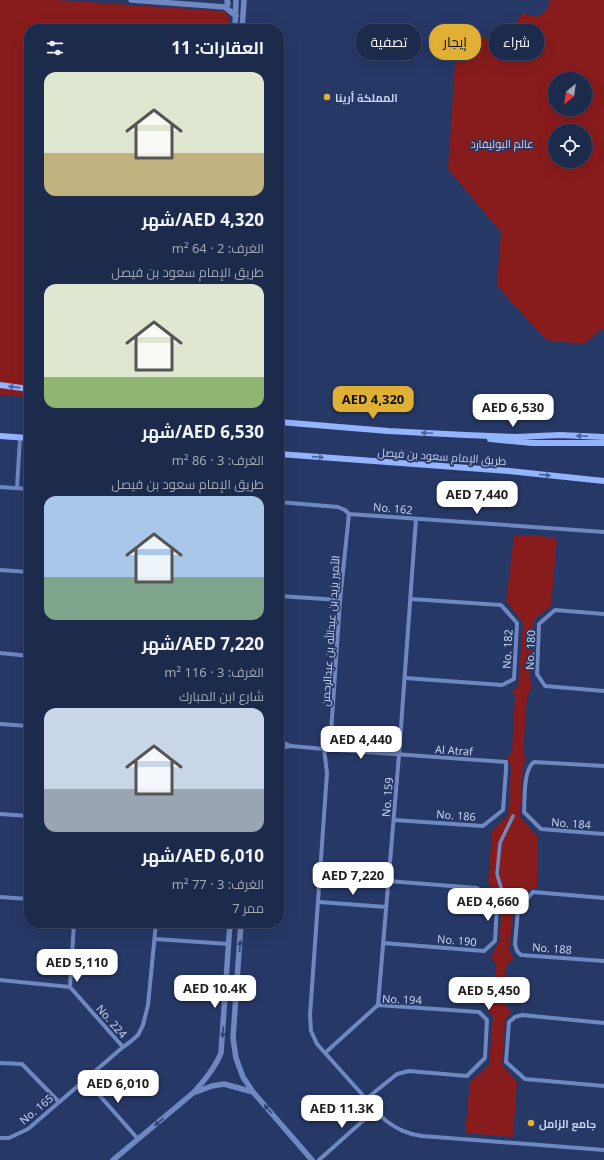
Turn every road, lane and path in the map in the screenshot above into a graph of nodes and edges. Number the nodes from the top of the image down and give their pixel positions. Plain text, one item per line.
1 (131, 0) edge
2 (227, 0) edge
3 (236, 0) edge
4 (244, 0) edge
5 (225, 7) junction
6 (236, 16) junction
7 (235, 24) edge
8 (242, 24) edge
9 (0, 385) edge
10 (24, 388) edge
11 (284, 422) edge
12 (466, 435) junction
13 (0, 436) edge
14 (604, 436) edge
15 (20, 438) junction
16 (24, 438) edge
17 (604, 443) edge
18 (284, 456) edge
19 (604, 481) edge
20 (0, 487) edge
21 (17, 488) junction
22 (24, 489) edge
23 (284, 502) edge
24 (348, 514) junction
25 (416, 519) junction
26 (604, 532) edge
27 (0, 570) edge
28 (24, 572) edge
29 (284, 596) edge
30 (411, 599) junction
31 (340, 600) junction
32 (604, 614) edge
33 (0, 653) edge
34 (24, 655) edge
35 (405, 678) junction
36 (604, 690) edge
37 (0, 724) edge
38 (24, 726) edge
39 (284, 742) edge
40 (291, 746) junction
41 (284, 747) edge
42 (324, 749) junction
43 (400, 755) junction
44 (496, 762) joint
45 (604, 766) edge
46 (0, 814) edge
47 (24, 816) edge
48 (513, 816) dead end
49 (394, 820) junction
50 (604, 834) edge
51 (388, 881) junction
52 (0, 897) edge
53 (604, 898) edge
54 (24, 899) edge
55 (319, 902) junction
56 (386, 907) junction
57 (507, 907) dead end
58 (74, 928) edge
59 (156, 928) edge
60 (230, 928) edge
61 (241, 928) edge
62 (155, 939) junction
63 (384, 943) junction
64 (229, 944) junction
65 (604, 961) edge
66 (0, 980) edge
67 (70, 987) junction
68 (378, 1005) junction
69 (604, 1023) edge
70 (123, 1047) junction
71 (325, 1053) junction
72 (0, 1062) edge
73 (85, 1079) junction
74 (604, 1086) edge
75 (253, 1092) junction
76 (193, 1093) junction
77 (366, 1099) junction
78 (59, 1102) junction
79 (375, 1110) junction
80 (0, 1138) edge
81 (138, 1139) junction
82 (604, 1150) edge
83 (113, 1160) edge
84 (312, 1160) edge
85 (319, 1160) edge

1 - 5 street
2 - 5 street
3 - 6 street
4 - 8 street
5 - 6 street
6 - 7 street
10 -> 9 main road
12 -> 11 main road, طريق الإمام سعود بن فيصل
14 -> 12 main road, طريق الإمام سعود بن فيصل
12 - 17 main road, طريق الإمام سعود بن فيصل
13 - 15 main road
15 - 16 main road
15 - 21 street
18 -> 19 main road, طريق الإمام سعود بن فيصل
20 - 21 street
21 - 22 street
23 - 24 street, No. 162
24 - 25 street, No. 162
24 - 31 street, الأمير يزيد بن عبدالله بن عبدالرحمن
25 - 26 street, No. 162
25 - 30 street, No. 159
27 - 28 street
29 - 31 street
30 - 35 street, No. 159
30 - 35 street, No. 182
31 - 42 street, الأمير يزيد بن عبدالله بن عبدالرحمن
32 - 36 street, No. 180
33 - 34 street
35 - 43 street, No. 159
37 - 38 street
39 - 40 street
40 - 41 street
40 - 42 street, Al Atraf
42 - 43 street, Al Atraf
42 - 55 street, الأمير يزيد بن عبدالله بن عبدالرحمن
43 - 44 street, Al Atraf
43 - 49 street, No. 159
44 - 49 street, No. 186
45 - 50 street, No. 184
46 - 47 street
48 - 57 street
49 - 51 street, No. 159
51 - 56 street, No. 159
51 - 63 street, No. 190
52 - 54 street
53 - 65 street, No. 188
55 - 56 street
55 - 71 street, الأمير يزيد بن عبدالله بن عبدالرحمن
56 - 63 street, No. 159
58 - 67 street
59 - 62 street, No. 165
60 - 64 street
75 -> 61 street
62 - 64 street
62 - 70 street, No. 165
63 - 68 street, No. 159
64 -> 76 street
66 - 67 street
67 - 70 street, No. 224
68 - 71 street, No. 194
68 - 77 street, No. 194
69 - 74 street
70 - 73 street, No. 165
71 - 77 street, الأمير يزيد بن عبدالله بن عبدالرحمن
72 - 78 street
73 - 78 street, No. 165
73 - 81 street
75 - 76 street
84 -> 75 street
76 -> 81 street
77 - 79 street, الأمير يزيد بن عبدالله بن عبدالرحمن
78 - 80 street, No. 165
79 - 82 street, الأمير يزيد بن عبدالله بن عبدالرحمن
79 - 85 street
81 - 83 street

